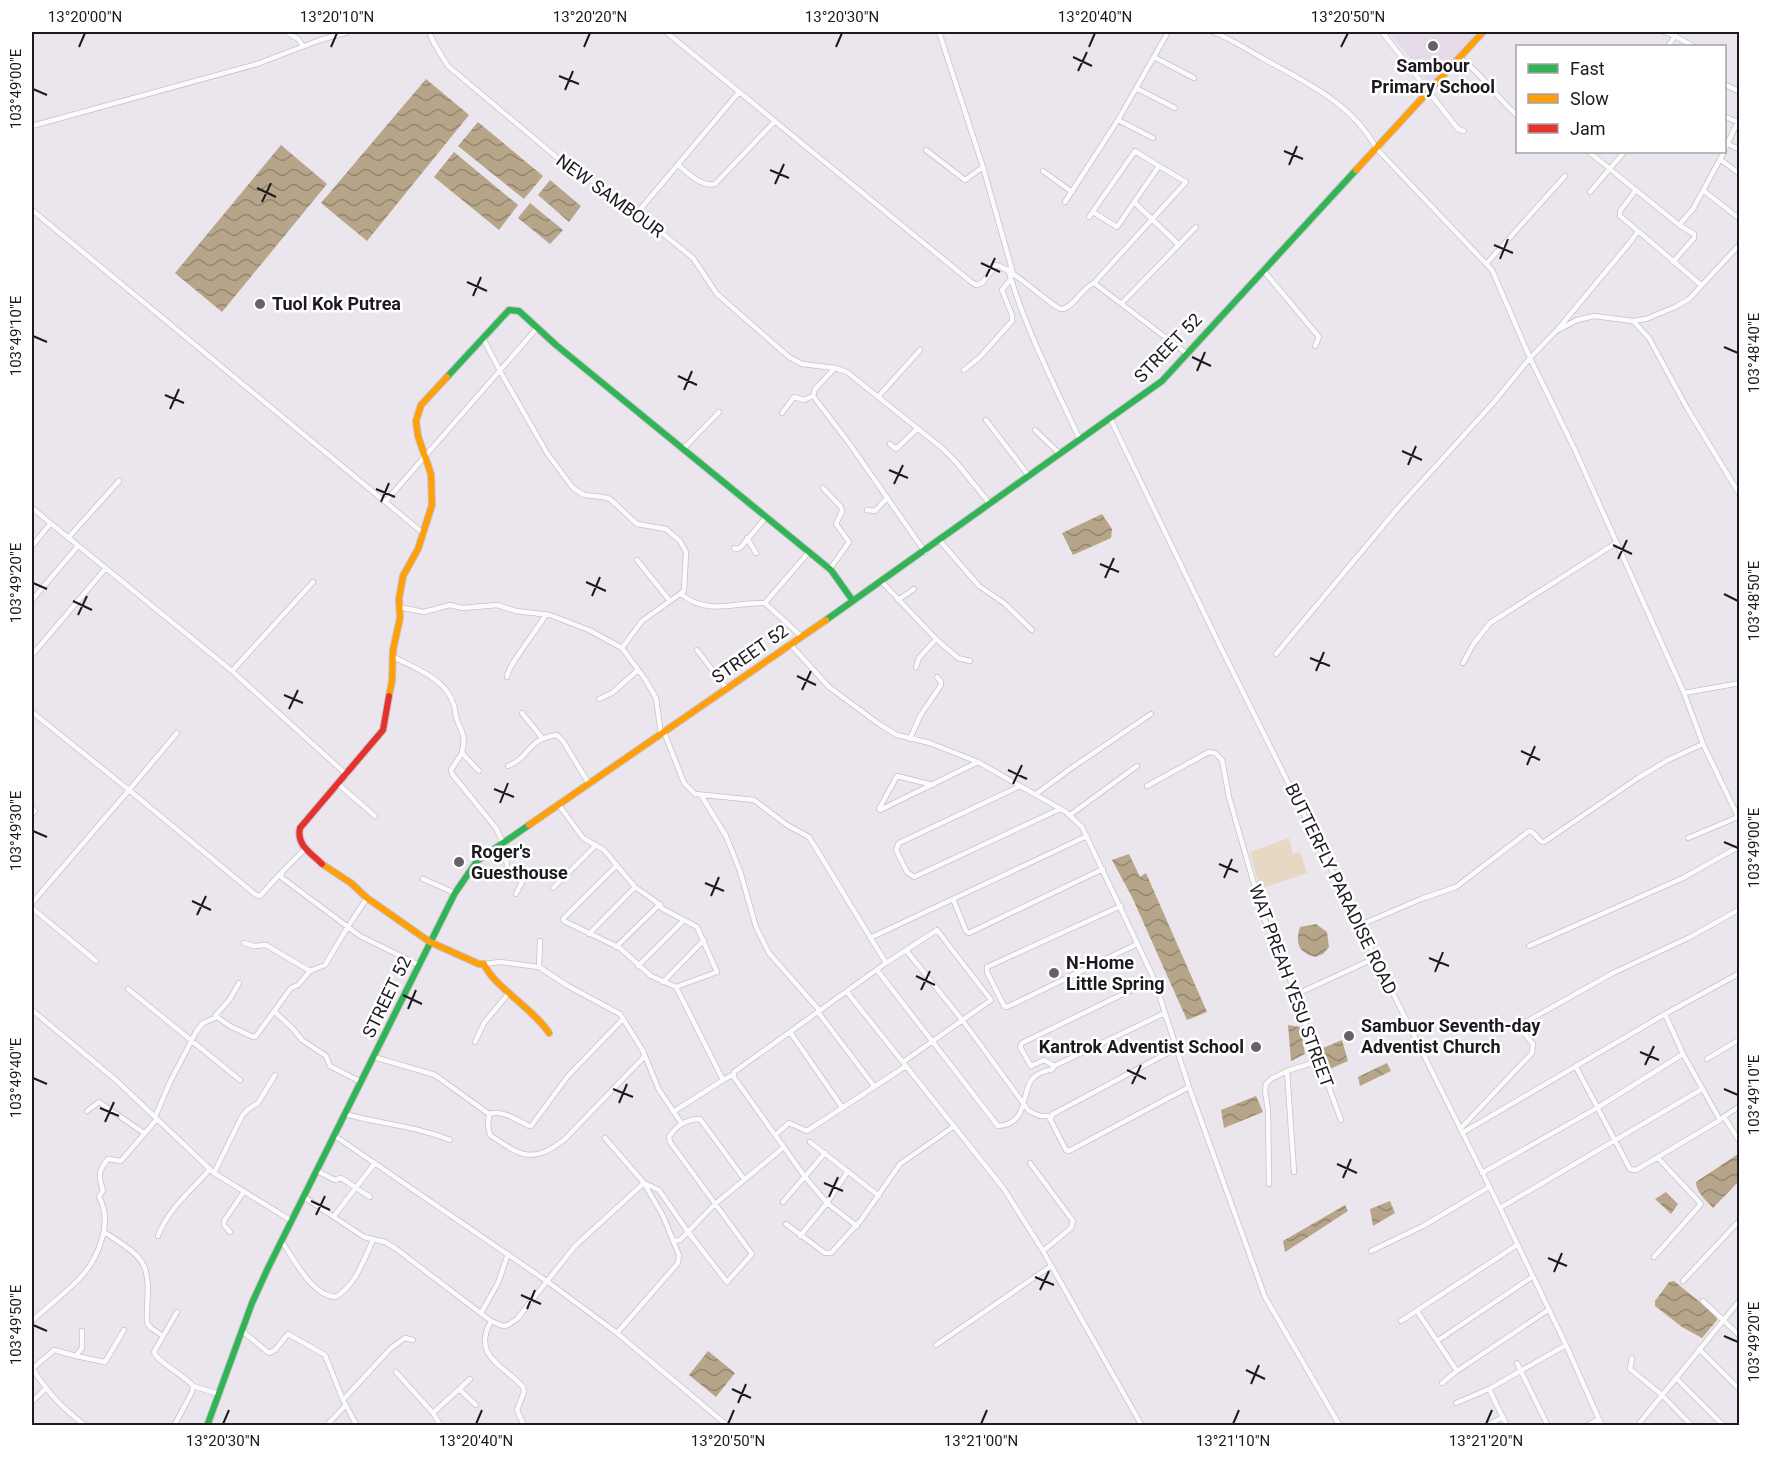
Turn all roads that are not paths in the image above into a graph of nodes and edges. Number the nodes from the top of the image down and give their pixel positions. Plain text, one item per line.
1 (286, 32) edge
2 (348, 32) edge
3 (429, 32) edge
4 (666, 32) edge
5 (939, 32) edge
6 (1168, 32) edge
7 (1213, 32) edge
8 (1383, 32) edge
9 (1483, 32) edge
10 (1664, 32) edge
11 (1675, 36) junction
12 (1669, 45) edge
13 (1691, 45) edge
14 (303, 46) junction
15 (1154, 57) junction
16 (1460, 58) junction
17 (1194, 78) dead end
18 (1726, 85) edge
19 (1136, 88) junction
20 (739, 92) junction
21 (1430, 92) junction
22 (1740, 92) edge
23 (1175, 108) dead end
24 (1516, 114) edge
25 (1118, 120) junction
26 (1738, 120) edge
27 (775, 121) junction
28 (32, 126) edge
29 (1464, 131) dead end
30 (1154, 138) dead end
31 (1726, 143) edge
32 (1376, 148) junction
33 (926, 150) dead end
34 (1740, 150) edge
35 (1590, 153) edge
36 (1623, 153) edge
37 (1723, 153) edge
38 (1721, 160) junction
39 (678, 165) junction
40 (1159, 166) junction
41 (983, 167) junction
42 (1610, 168) junction
43 (1043, 171) dead end
44 (1740, 174) edge
45 (1565, 176) dead end
46 (1636, 190) junction
47 (1704, 191) junction
48 (1072, 192) junction
49 (1590, 192) dead end
50 (1065, 202) dead end
51 (1134, 202) junction
52 (32, 210) edge
53 (637, 213) junction
54 (1740, 219) edge
55 (1152, 220) junction
56 (1678, 225) junction
57 (1196, 227) dead end
58 (1638, 231) junction
59 (1740, 244) edge
60 (1179, 245) junction
61 (1673, 262) junction
62 (1487, 264) junction
63 (1263, 270) junction
64 (1011, 271) junction
65 (1010, 280) junction
66 (1094, 283) junction
67 (1701, 285) junction
68 (1122, 303) junction
69 (1634, 321) junction
70 (537, 328) junction
71 (1556, 331) junction
72 (483, 338) junction
73 (1315, 346) dead end
74 (920, 350) dead end
75 (1186, 353) junction
76 (1530, 358) junction
77 (835, 368) junction
78 (964, 370) dead end
79 (500, 371) junction
80 (813, 396) junction
81 (878, 397) junction
82 (719, 412) dead end
83 (782, 413) dead end
84 (1110, 418) junction
85 (986, 420) dead end
86 (917, 429) junction
87 (1035, 430) dead end
88 (1080, 440) junction
89 (890, 444) dead end
90 (684, 448) junction
91 (1060, 454) junction
92 (424, 456) junction
93 (1029, 476) junction
94 (119, 481) dead end
95 (824, 488) dead end
96 (1740, 495) edge
97 (887, 498) junction
98 (386, 501) junction
99 (990, 504) junction
100 (32, 508) edge
101 (867, 510) dead end
102 (766, 517) junction
103 (50, 524) junction
104 (423, 533) junction
105 (68, 538) junction
106 (747, 538) junction
107 (940, 541) junction
108 (1616, 543) junction
109 (32, 546) edge
110 (78, 546) junction
111 (734, 548) dead end
112 (925, 552) junction
113 (756, 553) dead end
114 (808, 553) junction
115 (637, 560) dead end
116 (105, 569) junction
117 (830, 569) junction
118 (312, 582) dead end
119 (882, 582) junction
120 (914, 589) dead end
121 (681, 594) junction
122 (32, 600) edge
123 (898, 600) junction
124 (670, 601) junction
125 (853, 601) junction
126 (765, 603) junction
127 (399, 607) junction
128 (546, 614) junction
129 (1032, 630) dead end
130 (802, 637) junction
131 (936, 639) junction
132 (790, 645) junction
133 (622, 648) junction
134 (697, 650) dead end
135 (1276, 654) dead end
136 (32, 655) edge
137 (394, 657) junction
138 (970, 661) dead end
139 (1463, 663) dead end
140 (916, 667) dead end
141 (638, 670) junction
142 (232, 671) junction
143 (507, 677) dead end
144 (937, 677) dead end
145 (1740, 683) edge
146 (727, 689) junction
147 (1684, 693) junction
148 (599, 699) dead end
149 (32, 712) edge
150 (522, 713) dead end
151 (1151, 714) dead end
152 (177, 733) dead end
153 (663, 733) junction
154 (543, 739) junction
155 (910, 739) junction
156 (1703, 744) junction
157 (462, 753) junction
158 (978, 762) junction
159 (508, 766) dead end
160 (1137, 766) dead end
161 (479, 771) dead end
162 (347, 775) junction
163 (338, 783) junction
164 (588, 784) junction
165 (933, 785) junction
166 (1020, 786) junction
167 (1148, 786) dead end
168 (129, 790) junction
169 (1036, 794) junction
170 (701, 795) junction
171 (559, 805) junction
172 (32, 808) edge
173 (1060, 809) junction
174 (32, 815) edge
175 (1070, 815) junction
176 (375, 816) dead end
177 (1739, 819) edge
178 (1087, 836) junction
179 (1688, 838) dead end
180 (503, 843) junction
181 (596, 845) junction
182 (1740, 846) edge
183 (305, 849) junction
184 (616, 866) junction
185 (1103, 869) junction
186 (280, 874) junction
187 (423, 879) dead end
188 (634, 887) junction
189 (553, 888) dead end
190 (455, 893) junction
191 (516, 894) dead end
192 (368, 898) junction
193 (953, 899) junction
194 (32, 903) edge
195 (660, 904) junction
196 (1121, 906) junction
197 (32, 909) edge
198 (1740, 909) edge
199 (684, 920) junction
200 (1359, 927) junction
201 (347, 928) junction
202 (589, 934) junction
203 (870, 938) junction
204 (704, 940) junction
205 (540, 941) dead end
206 (430, 942) junction
207 (244, 943) dead end
208 (1137, 944) junction
209 (616, 946) junction
210 (1529, 946) dead end
211 (906, 950) junction
212 (1375, 958) junction
213 (96, 961) dead end
214 (886, 963) junction
215 (484, 964) junction
216 (419, 965) junction
217 (638, 966) junction
218 (539, 967) junction
219 (877, 970) junction
220 (310, 971) junction
221 (1740, 973) edge
222 (1154, 979) junction
223 (663, 982) junction
224 (239, 983) dead end
225 (676, 987) junction
226 (128, 989) dead end
227 (848, 992) junction
228 (509, 993) junction
229 (1295, 995) junction
230 (32, 1010) edge
231 (274, 1011) junction
232 (819, 1011) junction
233 (1166, 1013) junction
234 (1665, 1014) junction
235 (215, 1016) junction
236 (623, 1019) junction
237 (963, 1021) junction
238 (549, 1032) dead end
239 (790, 1032) junction
240 (1740, 1039) edge
241 (192, 1042) junction
242 (476, 1042) dead end
243 (933, 1042) junction
244 (1177, 1048) junction
245 (1683, 1054) junction
246 (644, 1055) junction
247 (374, 1057) junction
248 (1707, 1059) dead end
249 (1318, 1061) junction
250 (904, 1064) junction
251 (1054, 1066) junction
252 (1576, 1067) junction
253 (1287, 1071) junction
254 (734, 1074) junction
255 (275, 1075) dead end
256 (240, 1080) dead end
257 (723, 1080) junction
258 (361, 1082) junction
259 (874, 1086) junction
260 (1189, 1087) junction
261 (1702, 1089) junction
262 (1024, 1105) junction
263 (842, 1107) junction
264 (1740, 1107) edge
265 (1597, 1108) junction
266 (87, 1111) dead end
267 (673, 1112) junction
268 (345, 1114) junction
269 (489, 1114) junction
270 (1050, 1116) junction
271 (156, 1118) junction
272 (1722, 1118) junction
273 (1341, 1120) dead end
274 (682, 1124) junction
275 (953, 1127) junction
276 (1461, 1131) junction
277 (144, 1133) junction
278 (775, 1135) junction
279 (335, 1136) junction
280 (605, 1138) dead end
281 (450, 1140) dead end
282 (1614, 1141) junction
283 (810, 1142) dead end
284 (1740, 1142) edge
285 (784, 1147) junction
286 (825, 1154) junction
287 (1658, 1158) junction
288 (375, 1163) junction
289 (1030, 1163) dead end
290 (212, 1171) junction
291 (317, 1171) junction
292 (848, 1171) junction
293 (1294, 1172) dead end
294 (1482, 1173) junction
295 (805, 1177) junction
296 (744, 1179) junction
297 (644, 1183) junction
298 (1269, 1184) dead end
299 (1489, 1187) junction
300 (357, 1188) junction
301 (243, 1192) junction
302 (879, 1196) junction
303 (304, 1197) junction
304 (370, 1197) dead end
305 (783, 1202) dead end
306 (827, 1203) junction
307 (715, 1204) junction
308 (1500, 1208) junction
309 (334, 1216) junction
310 (1740, 1220) edge
311 (292, 1221) junction
312 (786, 1224) dead end
313 (857, 1226) junction
314 (105, 1232) junction
315 (230, 1232) dead end
316 (688, 1232) junction
317 (158, 1236) dead end
318 (800, 1236) junction
319 (373, 1240) junction
320 (674, 1241) junction
321 (282, 1242) junction
322 (1517, 1245) junction
323 (1043, 1251) junction
324 (1371, 1251) dead end
325 (508, 1254) junction
326 (1654, 1257) dead end
327 (1051, 1266) junction
328 (1532, 1277) junction
329 (1683, 1281) dead end
330 (548, 1282) junction
331 (1703, 1301) dead end
332 (1738, 1304) edge
333 (1548, 1310) junction
334 (1417, 1311) junction
335 (177, 1312) dead end
336 (481, 1313) junction
337 (1724, 1319) junction
338 (32, 1321) edge
339 (491, 1321) junction
340 (1401, 1321) dead end
341 (124, 1330) dead end
342 (82, 1331) dead end
343 (242, 1331) junction
344 (617, 1333) junction
345 (163, 1336) junction
346 (1740, 1336) edge
347 (413, 1340) dead end
348 (1437, 1341) junction
349 (936, 1345) dead end
350 (1566, 1346) junction
351 (1699, 1349) junction
352 (76, 1356) junction
353 (1632, 1358) dead end
354 (1517, 1363) dead end
355 (32, 1368) edge
356 (1457, 1371) junction
357 (396, 1372) dead end
358 (1522, 1372) junction
359 (1676, 1378) junction
360 (470, 1379) dead end
361 (1442, 1383) dead end
362 (193, 1386) junction
363 (45, 1389) junction
364 (459, 1389) junction
365 (1489, 1389) junction
366 (1740, 1390) edge
367 (219, 1394) junction
368 (1662, 1395) junction
369 (32, 1402) edge
370 (345, 1402) junction
371 (1456, 1404) dead end
372 (476, 1405) dead end
373 (433, 1413) junction
374 (1503, 1417) junction
375 (1599, 1419) junction
376 (86, 1425) edge
377 (174, 1425) edge
378 (207, 1425) edge
379 (326, 1425) edge
380 (357, 1425) edge
381 (441, 1425) edge
382 (524, 1425) edge
383 (728, 1425) edge
384 (1142, 1425) edge
385 (1340, 1425) edge
386 (1485, 1425) edge
387 (1507, 1425) edge
388 (1548, 1425) edge
389 (1586, 1425) edge
390 (1602, 1425) edge
391 (1637, 1425) edge
392 (1692, 1425) edge
393 (1724, 1425) edge

1 - 14 street
2 - 14 street
3 - 53 street, NEW SAMBOUR
4 - 20 street
5 - 41 street
6 - 15 street
7 - 32 street
8 - 21 street
9 - 16 street, STREET 52
10 - 11 street
11 - 12 street
11 - 13 street
14 - 28 street
15 - 17 street
15 - 19 street
16 - 21 street, STREET 52
16 - 24 street
18 - 22 street
19 - 23 street
19 - 25 street
20 - 27 street
20 - 39 street
21 - 29 street
21 - 32 street, STREET 52
25 - 30 street
25 - 48 street
26 - 31 street
27 - 39 street
27 - 64 street
31 - 34 street
32 - 62 street
32 - 63 street, STREET 52
33 - 41 street
35 - 42 street
36 - 42 street
37 - 38 street
38 - 44 street
38 - 47 street
39 - 53 street
40 - 51 street
40 - 51 street
40 - 55 street
41 - 64 street
42 - 46 street
42 - 49 street
43 - 48 street
45 - 62 street
46 - 56 street
46 - 58 street
47 - 54 street
47 - 56 street
48 - 50 street
51 - 55 street
52 - 98 street
53 - 77 street, NEW SAMBOUR
55 - 60 street
55 - 66 street
56 - 61 street
57 - 60 street
58 - 61 street
58 - 71 street
59 - 67 street
60 - 68 street
61 - 67 street
62 - 76 street
63 - 73 street
63 - 75 street, STREET 52
64 - 65 street
64 - 66 street
65 - 78 street
65 - 88 street
66 - 68 street
67 - 69 street
68 - 75 street
69 - 71 street
69 - 96 street
70 - 72 street
70 - 79 street
70 - 90 street
71 - 76 street
72 - 79 street
72 - 92 street
74 - 81 street
75 - 84 street, STREET 52
76 - 108 street
76 - 135 street
77 - 80 street
77 - 81 street, NEW SAMBOUR
79 - 92 street
79 - 121 street
80 - 83 street
80 - 97 street
81 - 86 street, NEW SAMBOUR
82 - 90 street
84 - 88 street, STREET 52
84 - 200 street, BUTTERFLY PARADISE ROAD
85 - 93 street
86 - 89 street
86 - 99 street, NEW SAMBOUR
87 - 91 street
88 - 91 street, STREET 52
90 - 102 street
91 - 93 street, STREET 52
92 - 98 street
92 - 104 street
93 - 99 street, STREET 52
94 - 105 street
95 - 117 street
97 - 101 street
97 - 112 street
98 - 104 street
99 - 107 street, STREET 52
100 - 103 street
102 - 106 street
102 - 114 street
103 - 105 street
103 - 109 street
104 - 127 street
105 - 110 street
106 - 111 street
106 - 113 street
107 - 112 street, STREET 52
107 - 129 street
108 - 139 street
108 - 147 street
110 - 116 street
110 - 122 street
112 - 119 street, STREET 52
114 - 117 street
114 - 126 street
115 - 124 street
116 - 136 street
116 - 142 street
117 - 125 street
118 - 142 street
119 - 123 street
119 - 125 street, STREET 52
120 - 123 street
121 - 124 street
121 - 126 street
123 - 131 street
124 - 133 street
125 - 130 street, STREET 52
126 - 130 street
127 - 128 street
127 - 137 street
128 - 133 street
128 - 143 street
130 - 132 street, STREET 52
131 - 138 street
131 - 140 street
132 - 146 street, STREET 52
132 - 155 street
133 - 141 street
134 - 146 street
137 - 157 street
137 - 162 street
141 - 148 street
141 - 153 street
142 - 162 street
144 - 155 street
145 - 147 street
146 - 153 street, STREET 52
147 - 156 street
149 - 168 street
150 - 154 street
151 - 169 street
152 - 168 street
153 - 164 street, STREET 52
153 - 170 street
154 - 159 street
154 - 164 street
155 - 158 street
156 - 177 street
156 - 200 street
157 - 161 street
157 - 180 street
158 - 165 street
158 - 166 street
160 - 175 street
162 - 163 street
163 - 176 street
163 - 183 street
164 - 171 street, STREET 52
165 - 165 street
166 - 169 street
166 - 173 street
167 - 229 street, WAT PREAH YESU STREET
168 - 186 street
168 - 194 street
169 - 173 street
170 - 203 street
170 - 232 street
171 - 180 street, STREET 52
171 - 181 street
172 - 174 street
173 - 175 street
175 - 178 street
177 - 179 street
178 - 185 street
178 - 193 street
180 - 190 street, STREET 52
180 - 191 street
181 - 184 street
181 - 189 street
182 - 210 street
183 - 186 street
183 - 192 street
184 - 188 street
184 - 202 street
185 - 193 street
185 - 196 street
186 - 201 street
187 - 190 street
188 - 195 street
188 - 202 street
190 - 206 street, STREET 52
192 - 201 street
192 - 206 street
193 - 203 street
195 - 199 street
195 - 209 street
196 - 208 street
196 - 208 street
197 - 213 street
198 - 276 street
199 - 204 street
199 - 217 street
200 - 212 street, BUTTERFLY PARADISE ROAD
201 - 216 street
201 - 220 street
202 - 209 street
203 - 214 street
204 - 223 street
204 - 225 street
205 - 218 street
206 - 215 street
206 - 216 street, STREET 52
207 - 220 street
208 - 222 street
209 - 217 street
211 - 214 street
211 - 237 street
211 - 237 street
212 - 229 street
212 - 276 street, BUTTERFLY PARADISE ROAD
214 - 219 street
215 - 218 street
215 - 228 street
216 - 247 street, STREET 52
217 - 223 street
218 - 236 street
219 - 227 street
219 - 243 street
220 - 231 street
221 - 234 street
222 - 233 street
222 - 251 street
223 - 225 street
224 - 235 street
225 - 257 street
226 - 241 street
227 - 232 street
227 - 250 street
228 - 238 street
228 - 242 street
229 - 249 street, WAT PREAH YESU STREET
230 - 271 street
231 - 235 street
231 - 258 street
232 - 239 street
232 - 259 street
233 - 244 street
233 - 251 street
234 - 245 street
234 - 252 street
235 - 241 street
236 - 246 street
236 - 269 street
237 - 243 street
237 - 262 street
239 - 254 street
239 - 263 street
240 - 248 street
241 - 256 street
241 - 271 street
243 - 250 street
243 - 262 street
244 - 260 street
244 - 270 street
245 - 261 street
245 - 265 street
246 - 267 street
246 - 269 street
247 - 258 street, STREET 52
247 - 269 street
249 - 253 street
249 - 273 street, WAT PREAH YESU STREET
250 - 259 street
250 - 275 street
251 - 262 street
252 - 265 street
252 - 276 street
253 - 293 street
253 - 298 street
254 - 257 street
254 - 278 street
255 - 290 street
257 - 267 street
258 - 268 street, STREET 52
259 - 263 street
260 - 270 street
260 - 385 street
261 - 272 street
261 - 282 street
262 - 270 street
263 - 278 street
264 - 272 street
265 - 282 street
265 - 294 street
266 - 277 street
267 - 274 street
268 - 279 street, STREET 52
268 - 281 street
271 - 277 street
271 - 290 street
272 - 284 street
272 - 287 street
274 - 296 street
274 - 307 street
275 - 302 street
275 - 323 street
276 - 294 street, BUTTERFLY PARADISE ROAD
277 - 314 street
278 - 285 street
279 - 288 street
279 - 291 street, STREET 52
280 - 297 street
282 - 287 street
282 - 308 street
283 - 286 street
285 - 295 street
285 - 296 street
286 - 292 street
286 - 295 street
287 - 326 street
288 - 300 street
288 - 325 street
289 - 323 street
290 - 301 street
290 - 317 street
291 - 300 street
291 - 303 street, STREET 52
292 - 302 street
292 - 306 street
294 - 299 street, BUTTERFLY PARADISE ROAD
295 - 305 street
295 - 306 street
296 - 307 street
297 - 316 street
297 - 320 street
297 - 330 street
299 - 308 street, BUTTERFLY PARADISE ROAD
299 - 324 street
300 - 304 street
300 - 309 street
301 - 311 street
301 - 315 street
302 - 313 street
303 - 309 street
303 - 311 street, STREET 52
306 - 313 street
306 - 318 street
307 - 316 street
307 - 316 street
308 - 322 street, BUTTERFLY PARADISE ROAD
309 - 319 street
310 - 329 street
311 - 321 street, STREET 52
312 - 318 street
313 - 318 street
314 - 338 street
314 - 345 street
316 - 320 street
319 - 321 street
319 - 336 street
320 - 344 street
321 - 343 street, STREET 52
322 - 328 street, BUTTERFLY PARADISE ROAD
322 - 334 street
323 - 327 street
325 - 330 street
325 - 336 street
327 - 349 street
327 - 384 street
328 - 333 street, BUTTERFLY PARADISE ROAD
328 - 348 street
330 - 339 street
330 - 344 street
331 - 337 street
332 - 337 street
333 - 350 street, BUTTERFLY PARADISE ROAD
333 - 356 street
334 - 340 street
334 - 348 street
335 - 345 street
336 - 339 street
337 - 346 street
337 - 351 street
339 - 382 street
341 - 352 street
342 - 352 street
343 - 367 street, STREET 52
343 - 370 street
344 - 383 street
345 - 362 street
347 - 370 street
348 - 356 street
350 - 358 street
350 - 375 street, BUTTERFLY PARADISE ROAD
351 - 359 street
351 - 366 street
352 - 355 street
353 - 368 street
354 - 358 street
355 - 363 street
356 - 361 street
357 - 373 street
358 - 365 street
358 - 388 street
359 - 368 street
359 - 393 street
360 - 364 street
362 - 367 street
362 - 377 street
363 - 369 street
363 - 376 street
364 - 372 street
364 - 373 street
365 - 371 street
365 - 374 street
367 - 378 street, STREET 52
368 - 391 street
368 - 392 street
370 - 379 street
370 - 380 street
373 - 381 street
374 - 386 street
374 - 387 street
375 - 389 street
375 - 390 street, BUTTERFLY PARADISE ROAD

